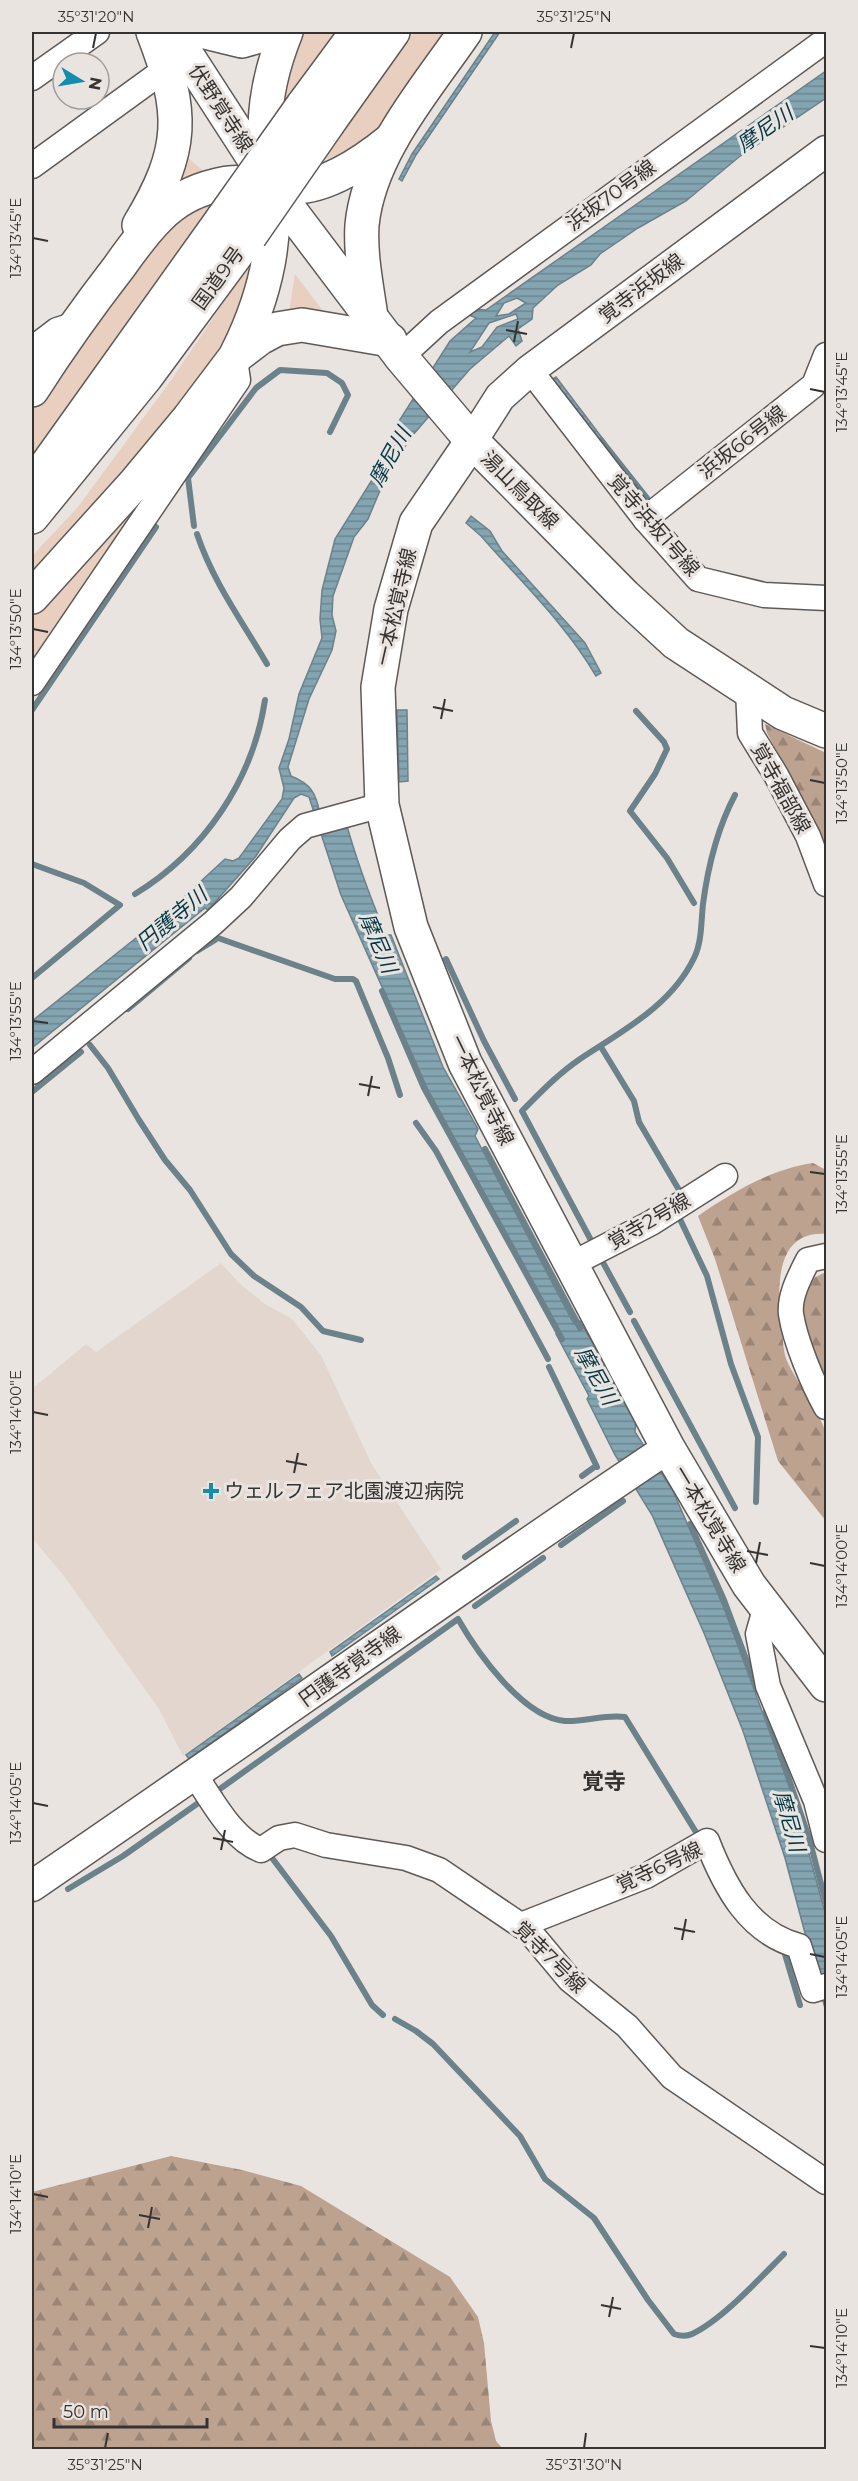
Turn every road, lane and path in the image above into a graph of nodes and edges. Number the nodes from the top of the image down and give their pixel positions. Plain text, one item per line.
1 (97, 32) edge
2 (153, 32) edge
3 (172, 32) edge
4 (205, 32) edge
5 (273, 32) edge
6 (286, 32) edge
7 (357, 32) edge
8 (393, 32) edge
9 (465, 32) edge
10 (826, 40) edge
11 (167, 68) junction
12 (32, 78) edge
13 (316, 114) junction
14 (392, 139) junction
15 (826, 151) edge
16 (32, 166) edge
17 (271, 185) junction
18 (85, 311) junction
19 (395, 348) junction
20 (32, 349) edge
21 (826, 355) edge
22 (235, 357) junction
23 (530, 370) junction
24 (32, 390) edge
25 (472, 441) junction
26 (32, 486) edge
27 (32, 517) edge
28 (645, 519) junction
29 (32, 597) edge
30 (826, 598) edge
31 (32, 683) edge
32 (748, 690) junction
33 (826, 731) edge
34 (372, 807) junction
35 (826, 884) edge
36 (32, 1072) edge
37 (725, 1176) dead end
38 (826, 1256) edge
39 (572, 1264) junction
40 (826, 1407) edge
41 (663, 1452) junction
42 (766, 1606) junction
43 (826, 1684) edge
44 (195, 1775) junction
45 (826, 1840) edge
46 (32, 1886) edge
47 (521, 1925) junction
48 (822, 1987) edge
49 (826, 2182) edge

1 - 12 street
2 - 11 main road
3 - 17 main road, 伏野覚寺線
4 - 5 main road
6 - 17 main road
7 - 13 main road, 国道9号
8 - 13 main road, 国道9号
9 - 14 main road
10 - 19 street, 浜坂70号線
11 - 16 street
11 - 18 main road
13 - 26 main road, 国道9号, bridge
13 - 27 main road, 国道9号, bridge
14 - 17 main road
14 - 19 main road
15 - 23 street, 覚寺浜坂線
17 - 18 main road
17 - 19 main road, 湯山鳥取線
17 - 22 main road
18 - 20 street
18 - 24 main road
19 - 22 main road
19 - 25 main road, 湯山鳥取線
21 - 28 street, 浜坂66号線
22 - 29 main road
22 - 31 street
23 - 25 street, 覚寺浜坂線
23 - 28 street, 覚寺浜坂1号線
25 - 32 main road, 湯山鳥取線
25 - 34 main road, 一本松覚寺線
28 - 30 street, 覚寺浜坂1号線
32 - 33 main road, 湯山鳥取線
32 - 35 street, 覚寺福部線
34 - 36 street
34 - 39 main road, 一本松覚寺線
37 - 39 street, 覚寺2号線
38 - 40 street
39 - 41 main road, 一本松覚寺線
41 - 42 main road, 一本松覚寺線
41 - 44 street, 円護寺覚寺線
42 - 43 main road, 一本松覚寺線
42 - 45 street
44 - 46 street, 円護寺覚寺線
44 - 47 street, 覚寺7号線
47 - 48 street, 覚寺6号線
47 - 49 street, 覚寺7号線

